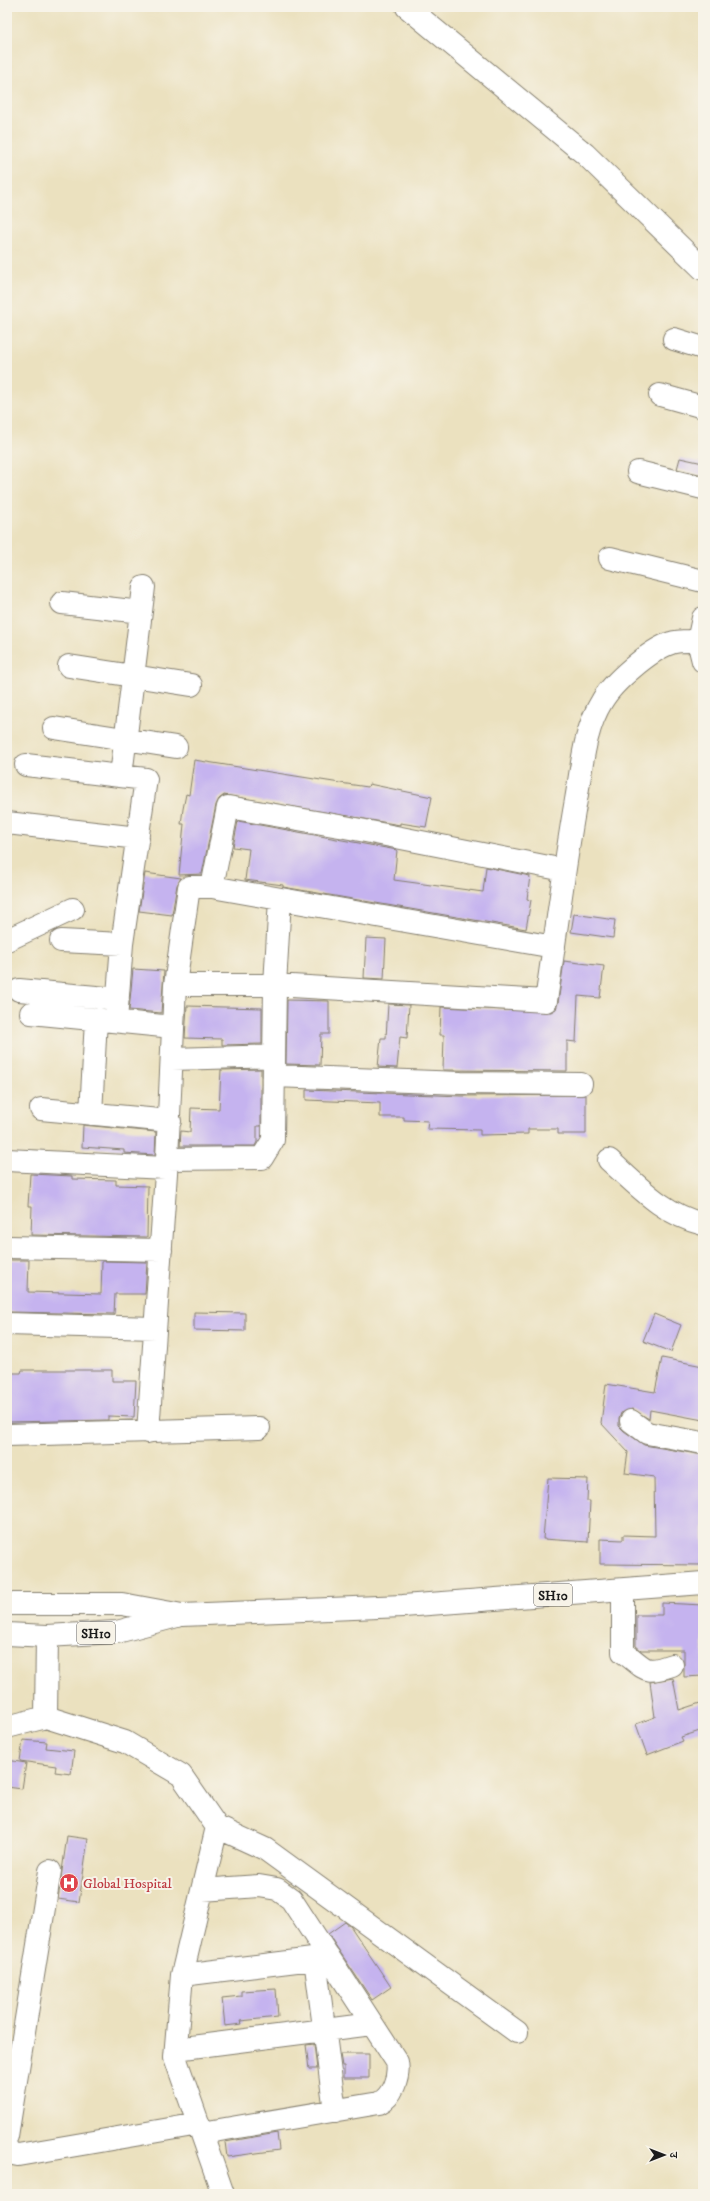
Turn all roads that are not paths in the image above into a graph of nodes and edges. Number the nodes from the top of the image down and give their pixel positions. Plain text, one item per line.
1 (407, 7) edge
2 (703, 269) edge
3 (674, 339) dead end
4 (703, 348) edge
5 (660, 395) dead end
6 (703, 407) edge
7 (638, 472) dead end
8 (703, 488) edge
9 (610, 558) dead end
10 (703, 581) edge
11 (144, 587) dead end
12 (62, 603) dead end
13 (141, 612) junction
14 (703, 618) edge
15 (700, 651) edge
16 (69, 666) dead end
17 (133, 676) junction
18 (191, 685) dead end
19 (54, 728) dead end
20 (126, 739) junction
21 (176, 747) dead end
22 (26, 765) dead end
23 (121, 776) junction
24 (7, 823) edge
25 (138, 838) junction
26 (564, 870) junction
27 (212, 887) junction
28 (280, 899) junction
29 (73, 909) dead end
30 (7, 940) edge
31 (61, 941) dead end
32 (122, 944) junction
33 (554, 947) junction
34 (175, 985) junction
35 (275, 985) junction
36 (19, 990) dead end
37 (118, 1000) junction
38 (31, 1013) dead end
39 (106, 1020) junction
40 (173, 1027) junction
41 (172, 1059) junction
42 (274, 1066) junction
43 (581, 1084) dead end
44 (41, 1109) dead end
45 (91, 1114) junction
46 (170, 1121) junction
47 (7, 1160) edge
48 (609, 1160) dead end
49 (166, 1164) junction
50 (703, 1224) edge
51 (7, 1247) edge
52 (160, 1250) junction
53 (7, 1324) edge
54 (155, 1328) junction
55 (631, 1421) dead end
56 (259, 1428) dead end
57 (148, 1432) junction
58 (7, 1435) edge
59 (703, 1443) edge
60 (703, 1583) edge
61 (623, 1590) junction
62 (7, 1604) edge
63 (182, 1615) junction
64 (7, 1634) edge
65 (47, 1636) junction
66 (672, 1665) dead end
67 (46, 1717) junction
68 (7, 1727) edge
69 (217, 1827) junction
70 (50, 1871) dead end
71 (202, 1890) junction
72 (322, 1958) junction
73 (182, 1975) junction
74 (372, 2024) junction
75 (323, 2030) junction
76 (517, 2032) dead end
77 (176, 2049) junction
78 (335, 2111) junction
79 (200, 2129) junction
80 (7, 2136) edge
81 (7, 2148) edge
82 (223, 2194) edge

1 - 2 street
3 - 4 street
5 - 6 street
7 - 8 street
9 - 10 street
11 - 13 street
12 - 13 street
13 - 17 street
14 - 15 street
15 - 26 street
16 - 17 street
17 - 18 street
17 - 20 street
19 - 20 street
20 - 21 street
20 - 23 street
22 - 23 street
23 - 25 street
24 - 25 street
25 - 32 street
26 - 27 street
26 - 33 street
27 - 28 street
27 - 34 street
28 - 33 street
28 - 35 street
29 - 30 street
31 - 32 street
32 - 37 street
33 - 35 street
34 - 35 street
34 - 40 street
35 - 42 street
36 - 37 street
37 - 39 street
38 - 39 street
39 - 40 street
39 - 45 street
40 - 41 street
41 - 42 street
41 - 46 street
42 - 43 street
42 - 49 street
44 - 45 street
45 - 46 street
46 - 49 street
47 - 49 street
48 - 50 street
49 - 52 street
51 - 52 street
52 - 54 street
53 - 54 street
54 - 57 street
55 - 59 street
56 - 57 street
57 - 58 street
60 - 61 street, SH10
61 - 63 street, SH10
61 - 66 street
62 - 63 street, SH10
63 - 65 street, SH10
64 - 65 street, SH10
65 - 67 street
67 - 68 street
67 - 69 street
69 - 71 street
69 - 76 street
70 - 80 street
71 - 72 street
71 - 73 street
72 - 73 street
72 - 74 street
72 - 75 street
73 - 77 street
74 - 75 street
74 - 78 street
75 - 77 street
75 - 78 street
77 - 79 street
78 - 79 street
79 - 81 street
79 - 82 street

